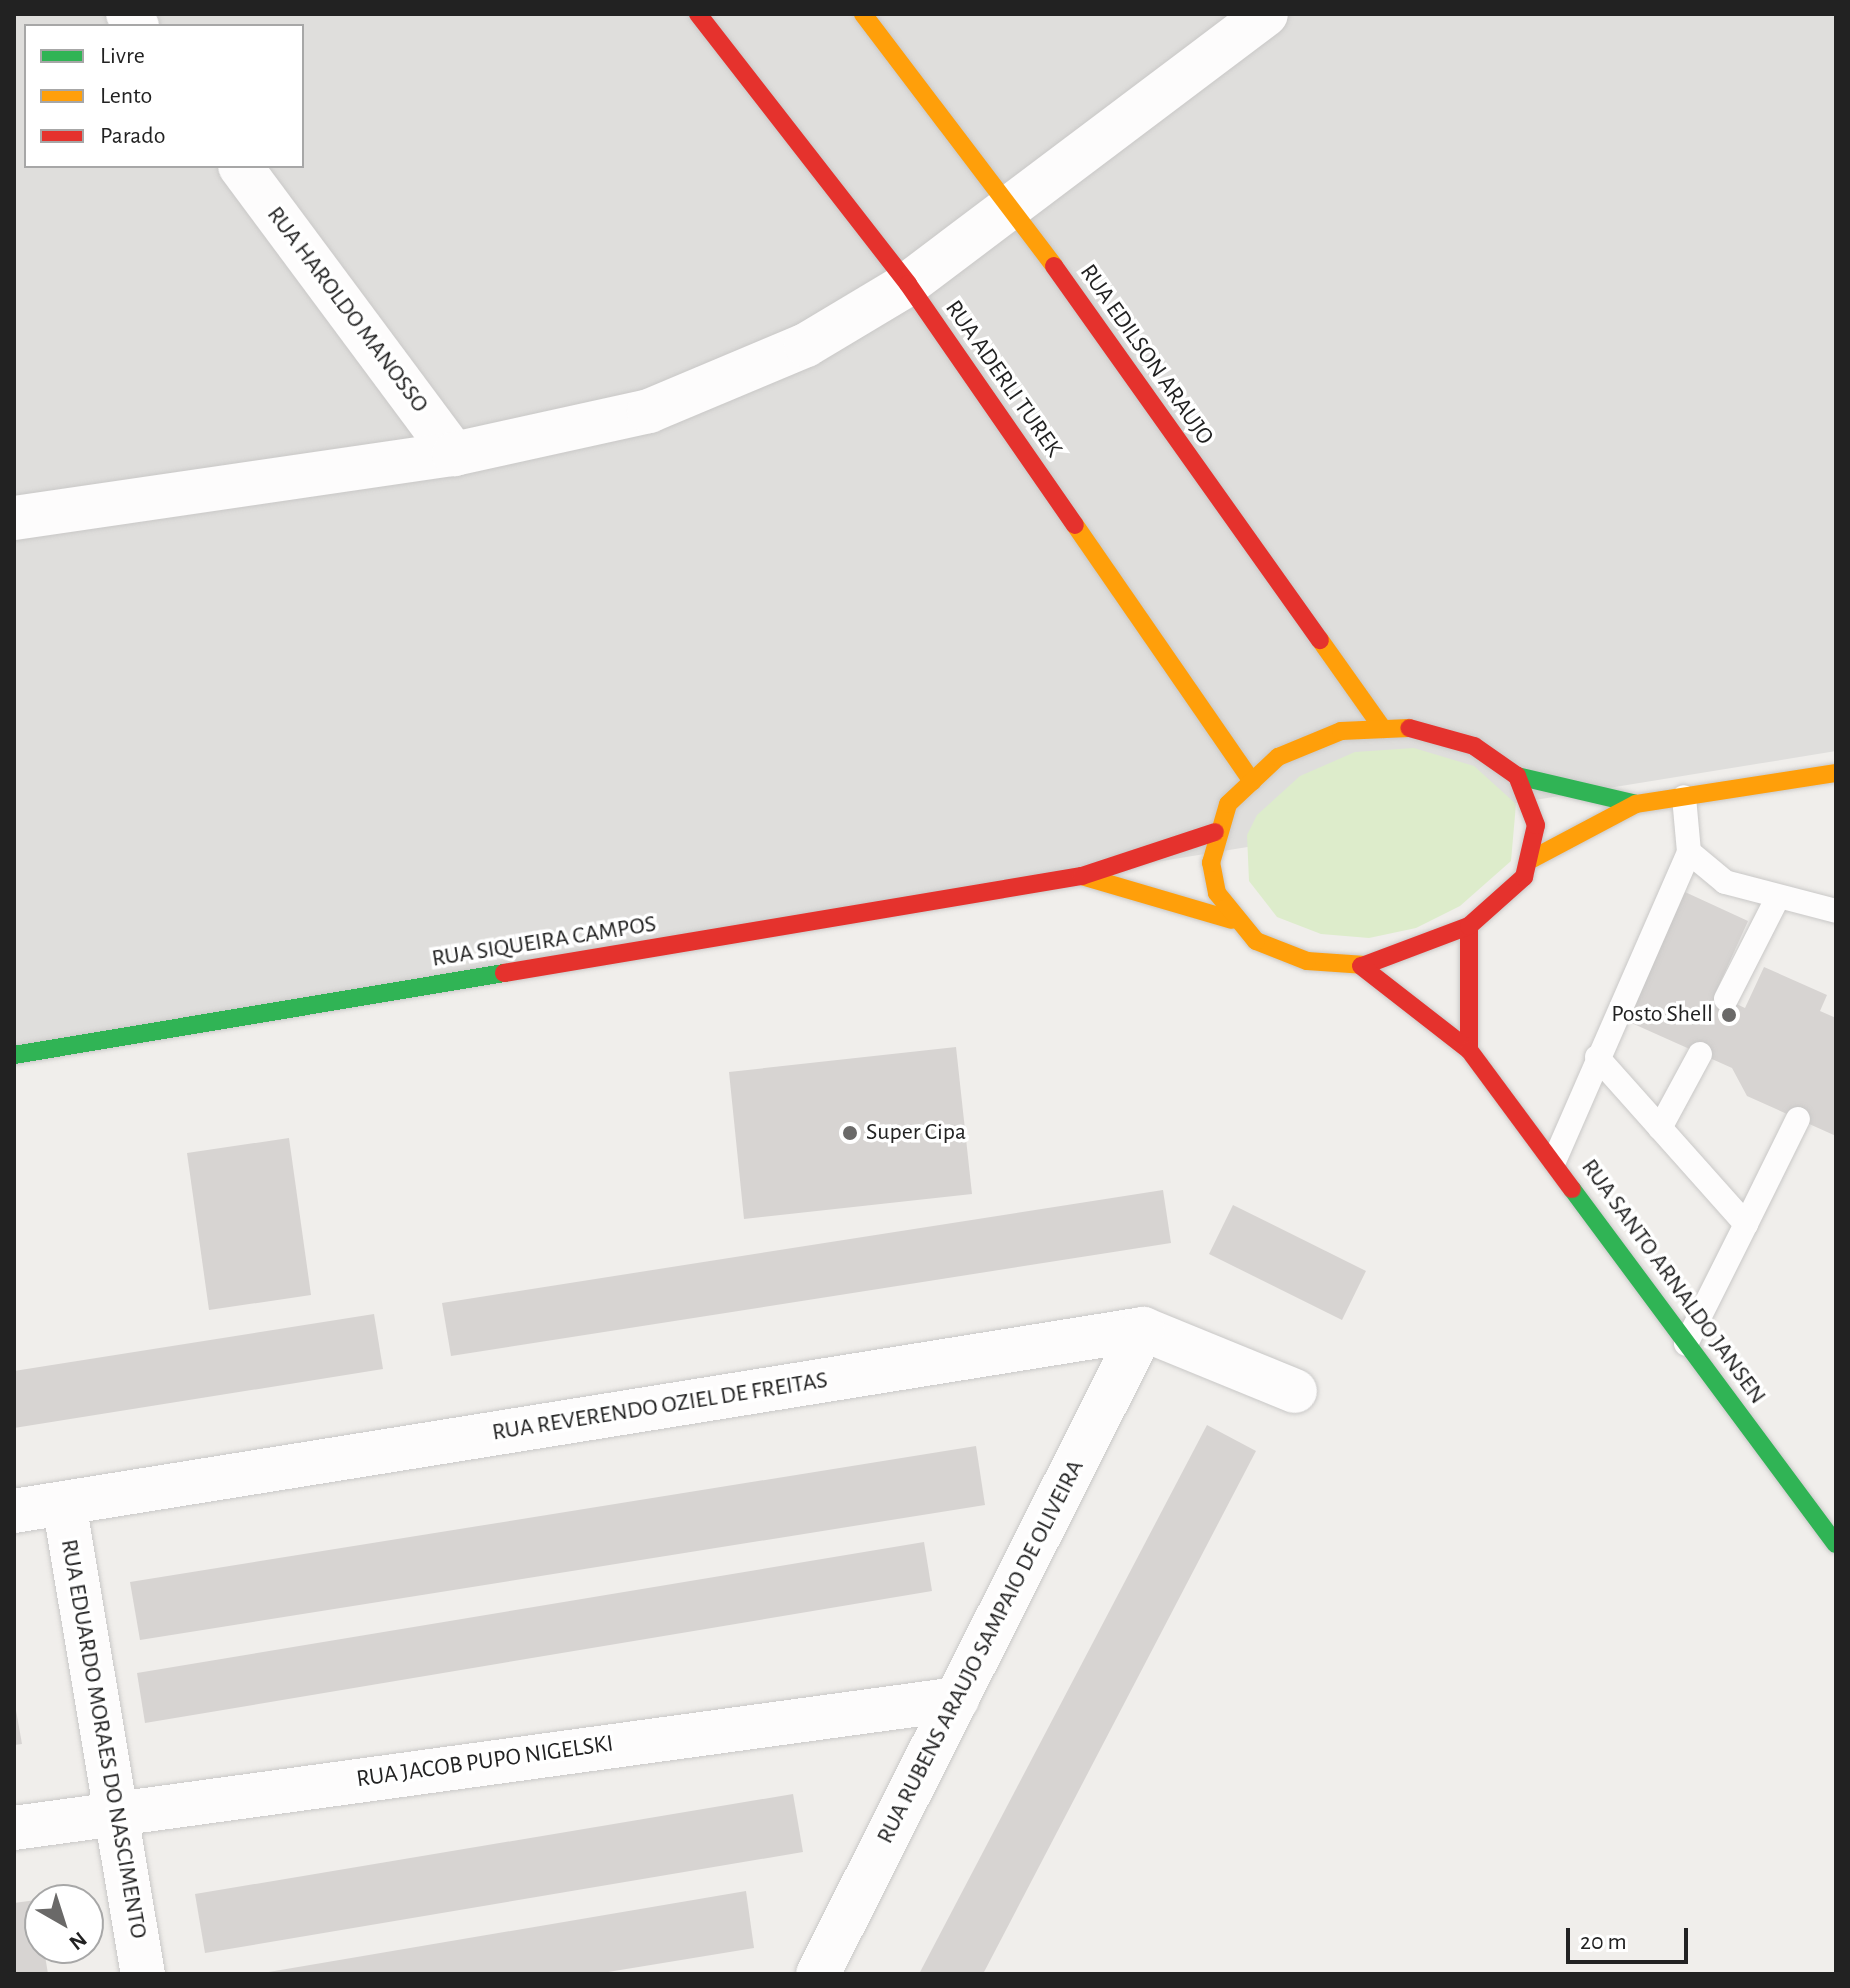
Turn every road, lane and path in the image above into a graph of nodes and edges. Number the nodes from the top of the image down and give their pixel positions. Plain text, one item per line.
1 (698, 14) edge
2 (863, 14) edge
3 (1266, 14) edge
4 (241, 168) edge
5 (1014, 210) junction
6 (908, 284) junction
7 (454, 454) junction
8 (14, 518) edge
9 (1383, 729) junction
10 (1836, 773) edge
11 (1517, 776) junction
12 (1252, 782) junction
13 (1684, 797) junction
14 (1636, 804) junction
15 (1215, 832) junction
16 (1689, 852) junction
17 (1532, 859) junction
18 (1082, 876) junction
19 (1776, 901) junction
20 (1836, 911) edge
21 (1232, 920) junction
22 (1469, 926) junction
23 (1361, 966) junction
24 (1726, 999) dead end
25 (1469, 1050) junction
26 (1700, 1054) dead end
27 (14, 1055) edge
28 (1597, 1057) junction
29 (1798, 1119) dead end
30 (1660, 1128) junction
31 (1555, 1159) junction
32 (1746, 1224) junction
33 (1143, 1329) junction
34 (1686, 1344) junction
35 (1295, 1391) dead end
36 (64, 1503) junction
37 (14, 1511) edge
38 (1836, 1544) edge
39 (957, 1699) junction
40 (115, 1812) junction
41 (14, 1828) edge
42 (143, 1974) edge
43 (818, 1974) edge

1 - 6 main road, RUA ADERLI TUREK
2 - 5 main road, RUA EDILSON ARAUJO
3 - 5 street
4 - 7 street, RUA HAROLDO MANOSSO
5 - 6 street
5 - 9 main road, RUA EDILSON ARAUJO
6 - 7 street
6 - 12 main road, RUA ADERLI TUREK
7 - 8 street
9 - 11 main road
9 - 12 main road
10 - 13 main road
11 - 14 main road
11 - 17 main road
12 - 15 main road
13 - 14 main road
13 - 16 lane
14 - 17 main road
15 - 18 main road, RUA SIQUEIRA CAMPOS
15 - 21 main road
16 - 19 lane
16 - 28 lane
17 - 22 main road
18 - 21 main road, RUA SIQUEIRA CAMPOS
18 - 27 main road, RUA SIQUEIRA CAMPOS
19 - 20 lane
19 - 24 lane
21 - 23 main road
22 - 23 main road
22 - 25 main road
23 - 25 main road, RUA SANTO ARNALDO JANSEN
25 - 31 main road, RUA SANTO ARNALDO JANSEN
26 - 30 lane
28 - 30 lane
28 - 31 lane
29 - 32 lane
30 - 32 lane
31 - 34 main road, RUA SANTO ARNALDO JANSEN
32 - 34 lane
33 - 35 street
33 - 36 street, RUA REVERENDO OZIEL DE FREITAS
33 - 39 street, RUA RUBENS ARAUJO SAMPAIO DE OLIVEIRA
34 - 38 main road, RUA SANTO ARNALDO JANSEN
36 - 37 street, RUA REVERENDO OZIEL DE FREITAS
36 - 40 street, RUA EDUARDO MORAES DO NASCIMENTO
39 - 40 street, RUA JACOB PUPO NIGELSKI
39 - 43 street, RUA RUBENS ARAUJO SAMPAIO DE OLIVEIRA
40 - 41 street, RUA JACOB PUPO NIGELSKI
40 - 42 street, RUA EDUARDO MORAES DO NASCIMENTO

